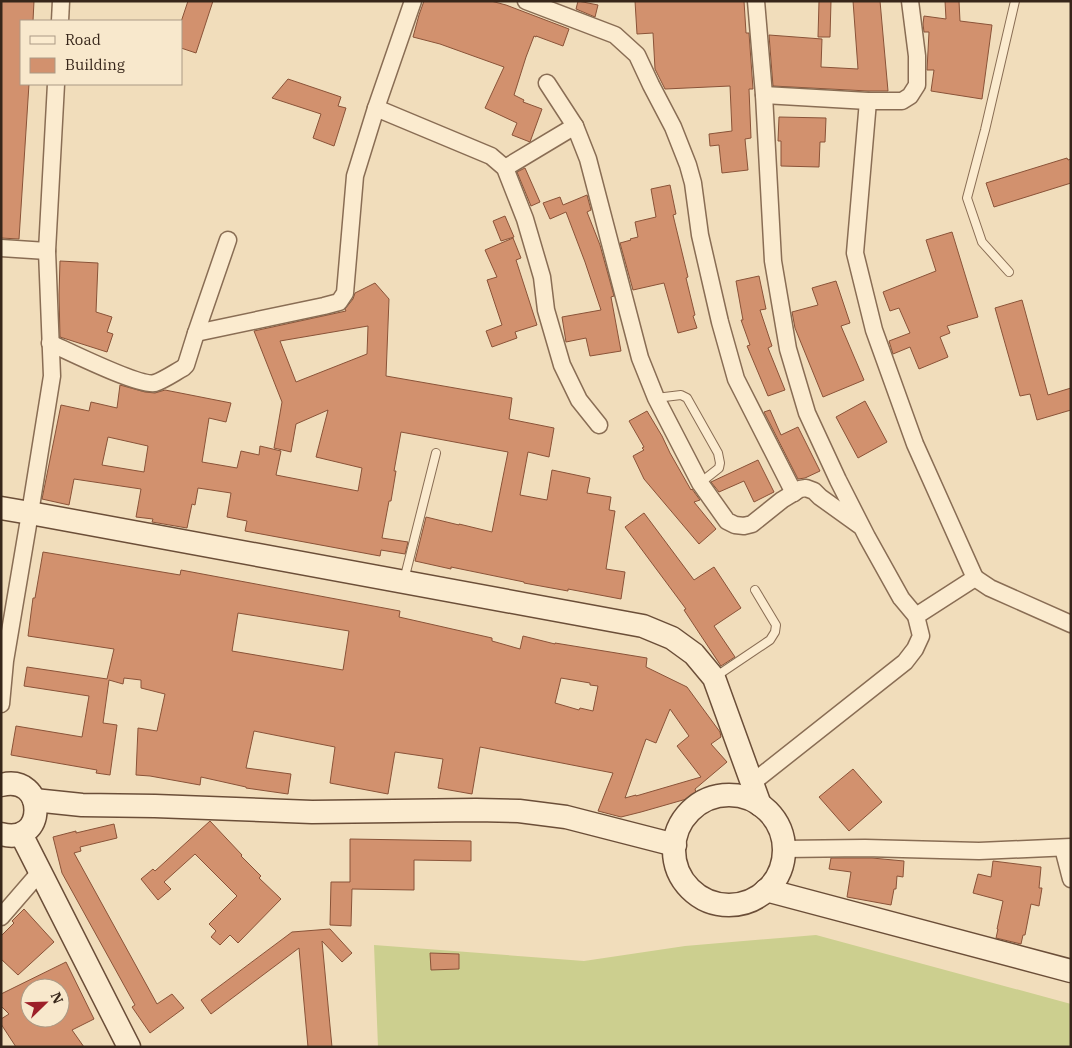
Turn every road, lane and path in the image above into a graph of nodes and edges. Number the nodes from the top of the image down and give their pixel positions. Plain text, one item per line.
1 (61, 1) edge
2 (413, 1) edge
3 (526, 1) edge
4 (756, 1) edge
5 (910, 1) edge
6 (1015, 1) edge
7 (60, 20) edge
8 (547, 83) dead end
9 (56, 85) edge
10 (764, 95) junction
11 (868, 101) junction
12 (376, 108) junction
13 (575, 126) junction
14 (505, 168) junction
15 (228, 240) dead end
16 (1, 248) edge
17 (48, 251) junction
18 (1009, 272) dead end
19 (196, 333) junction
20 (50, 343) junction
21 (656, 398) junction
22 (599, 424) dead end
23 (436, 453) dead end
24 (700, 483) junction
25 (794, 493) junction
26 (1, 508) edge
27 (30, 512) junction
28 (862, 527) junction
29 (975, 578) junction
30 (403, 582) junction
31 (755, 590) dead end
32 (916, 616) junction
33 (1071, 624) edge
34 (714, 678) junction
35 (1, 704) edge
36 (752, 783) junction
37 (1, 785) edge
38 (34, 800) junction
39 (760, 805) junction
40 (11, 834) edge
41 (675, 845) junction
42 (1067, 848) edge
43 (783, 850) junction
44 (40, 872) junction
45 (1071, 879) edge
46 (766, 890) junction
47 (1, 917) edge
48 (1071, 971) edge
49 (129, 1047) edge

1 - 7 street
2 - 12 street
3 - 25 street
4 - 10 street
5 - 11 street
6 - 18 lane
8 - 13 street
9 - 17 street
10 - 11 street
10 - 28 street
11 - 29 street
12 - 14 street
12 - 19 street
13 - 14 street
13 - 21 street
14 - 22 street
15 - 19 street
16 - 17 street
17 - 20 street
19 - 20 street
20 - 27 street
21 - 24 street
21 - 24 lane
23 - 30 lane
24 - 25 street
25 - 28 street
26 - 27 main road
27 - 30 main road
27 - 35 street
28 - 32 street
29 - 32 street
29 - 33 street
30 - 34 main road
31 - 34 lane
32 - 36 street
34 - 36 main road
36 - 39 main road
37 - 38 main road
38 - 40 main road
38 - 41 main road
39 - 41 main road
39 - 43 main road
40 - 44 main road
41 - 46 main road
42 - 43 street
42 - 45 street
43 - 46 main road
44 - 47 street
44 - 49 main road
46 - 48 main road

